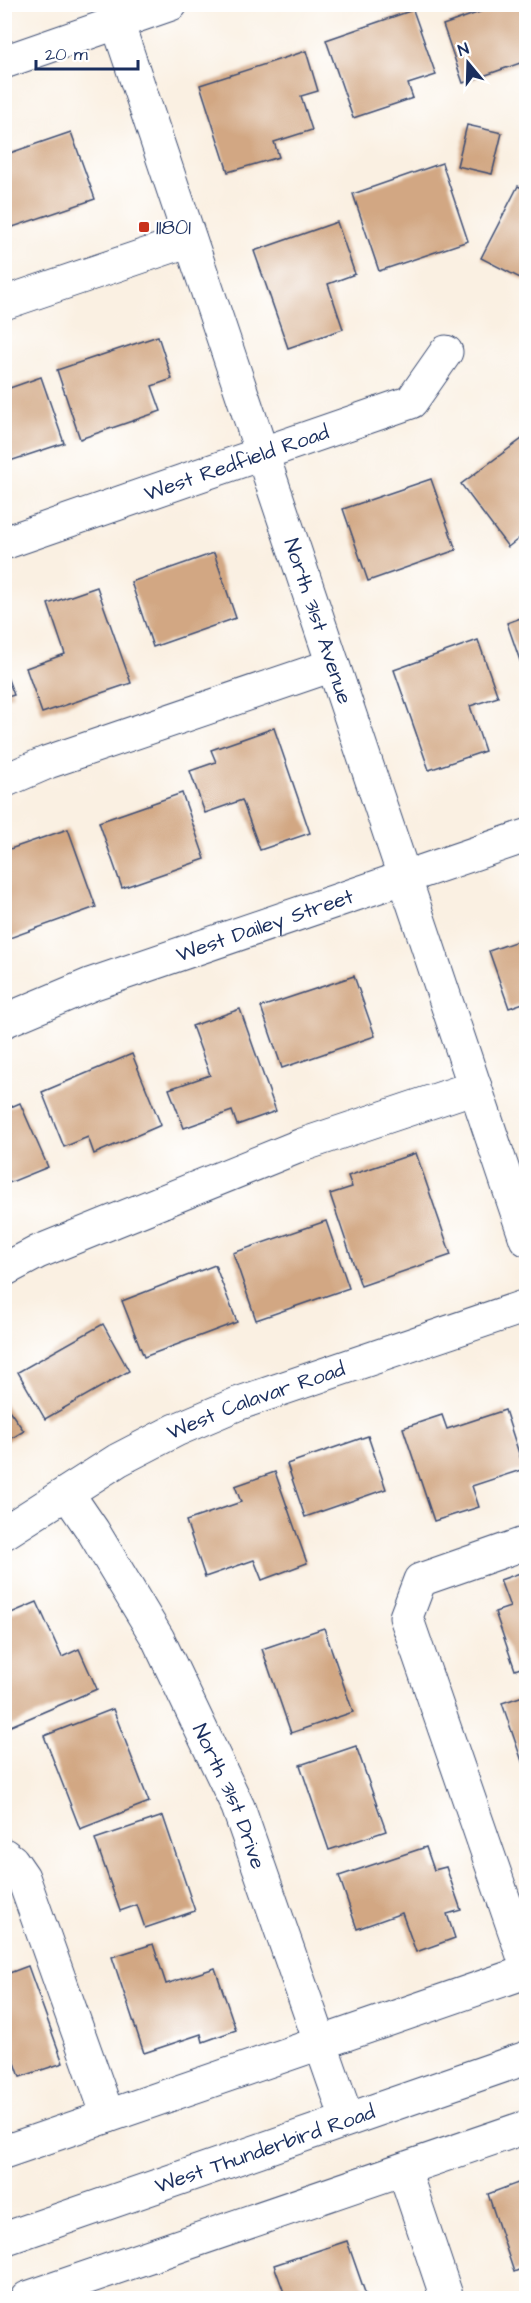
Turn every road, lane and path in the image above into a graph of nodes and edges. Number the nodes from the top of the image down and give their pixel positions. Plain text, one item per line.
1 (171, 4) edge
2 (115, 14) edge
3 (4, 62) edge
4 (190, 240) junction
5 (4, 303) edge
6 (446, 352) dead end
7 (261, 453) junction
8 (4, 543) edge
9 (333, 665) junction
10 (4, 781) edge
11 (526, 836) edge
12 (405, 878) junction
13 (4, 1021) edge
14 (475, 1087) junction
15 (526, 1239) edge
16 (4, 1270) edge
17 (526, 1306) edge
18 (67, 1493) junction
19 (4, 1533) edge
20 (526, 1543) edge
21 (4, 1855) edge
22 (526, 1964) edge
23 (526, 1972) edge
24 (322, 2043) junction
25 (526, 2058) edge
26 (108, 2116) junction
27 (347, 2119) junction
28 (526, 2127) edge
29 (4, 2152) edge
30 (404, 2170) junction
31 (4, 2239) edge
32 (27, 2298) edge
33 (447, 2298) edge

1 - 2 street
2 - 3 street
2 - 4 street, North 31st Avenue
4 - 5 street
4 - 7 street, North 31st Avenue
6 - 7 street, West Redfield Road
7 - 8 street, West Redfield Road
7 - 9 street, North 31st Avenue
9 - 10 street
9 - 12 street, North 31st Avenue
11 - 12 street, West Dailey Street
12 - 13 street, West Dailey Street
12 - 14 street, North 31st Avenue
14 - 15 street, North 31st Avenue
14 - 16 street
17 - 18 street, West Calavar Road
18 - 19 street, West Calavar Road
18 - 24 street, North 31st Drive
20 - 22 street
21 - 26 street
23 - 24 street
24 - 26 street
24 - 27 street, North 31st Drive
25 - 27 street, West Thunderbird Road
26 - 29 street
27 - 31 street, West Thunderbird Road
28 - 30 street
30 - 32 street
30 - 33 street

